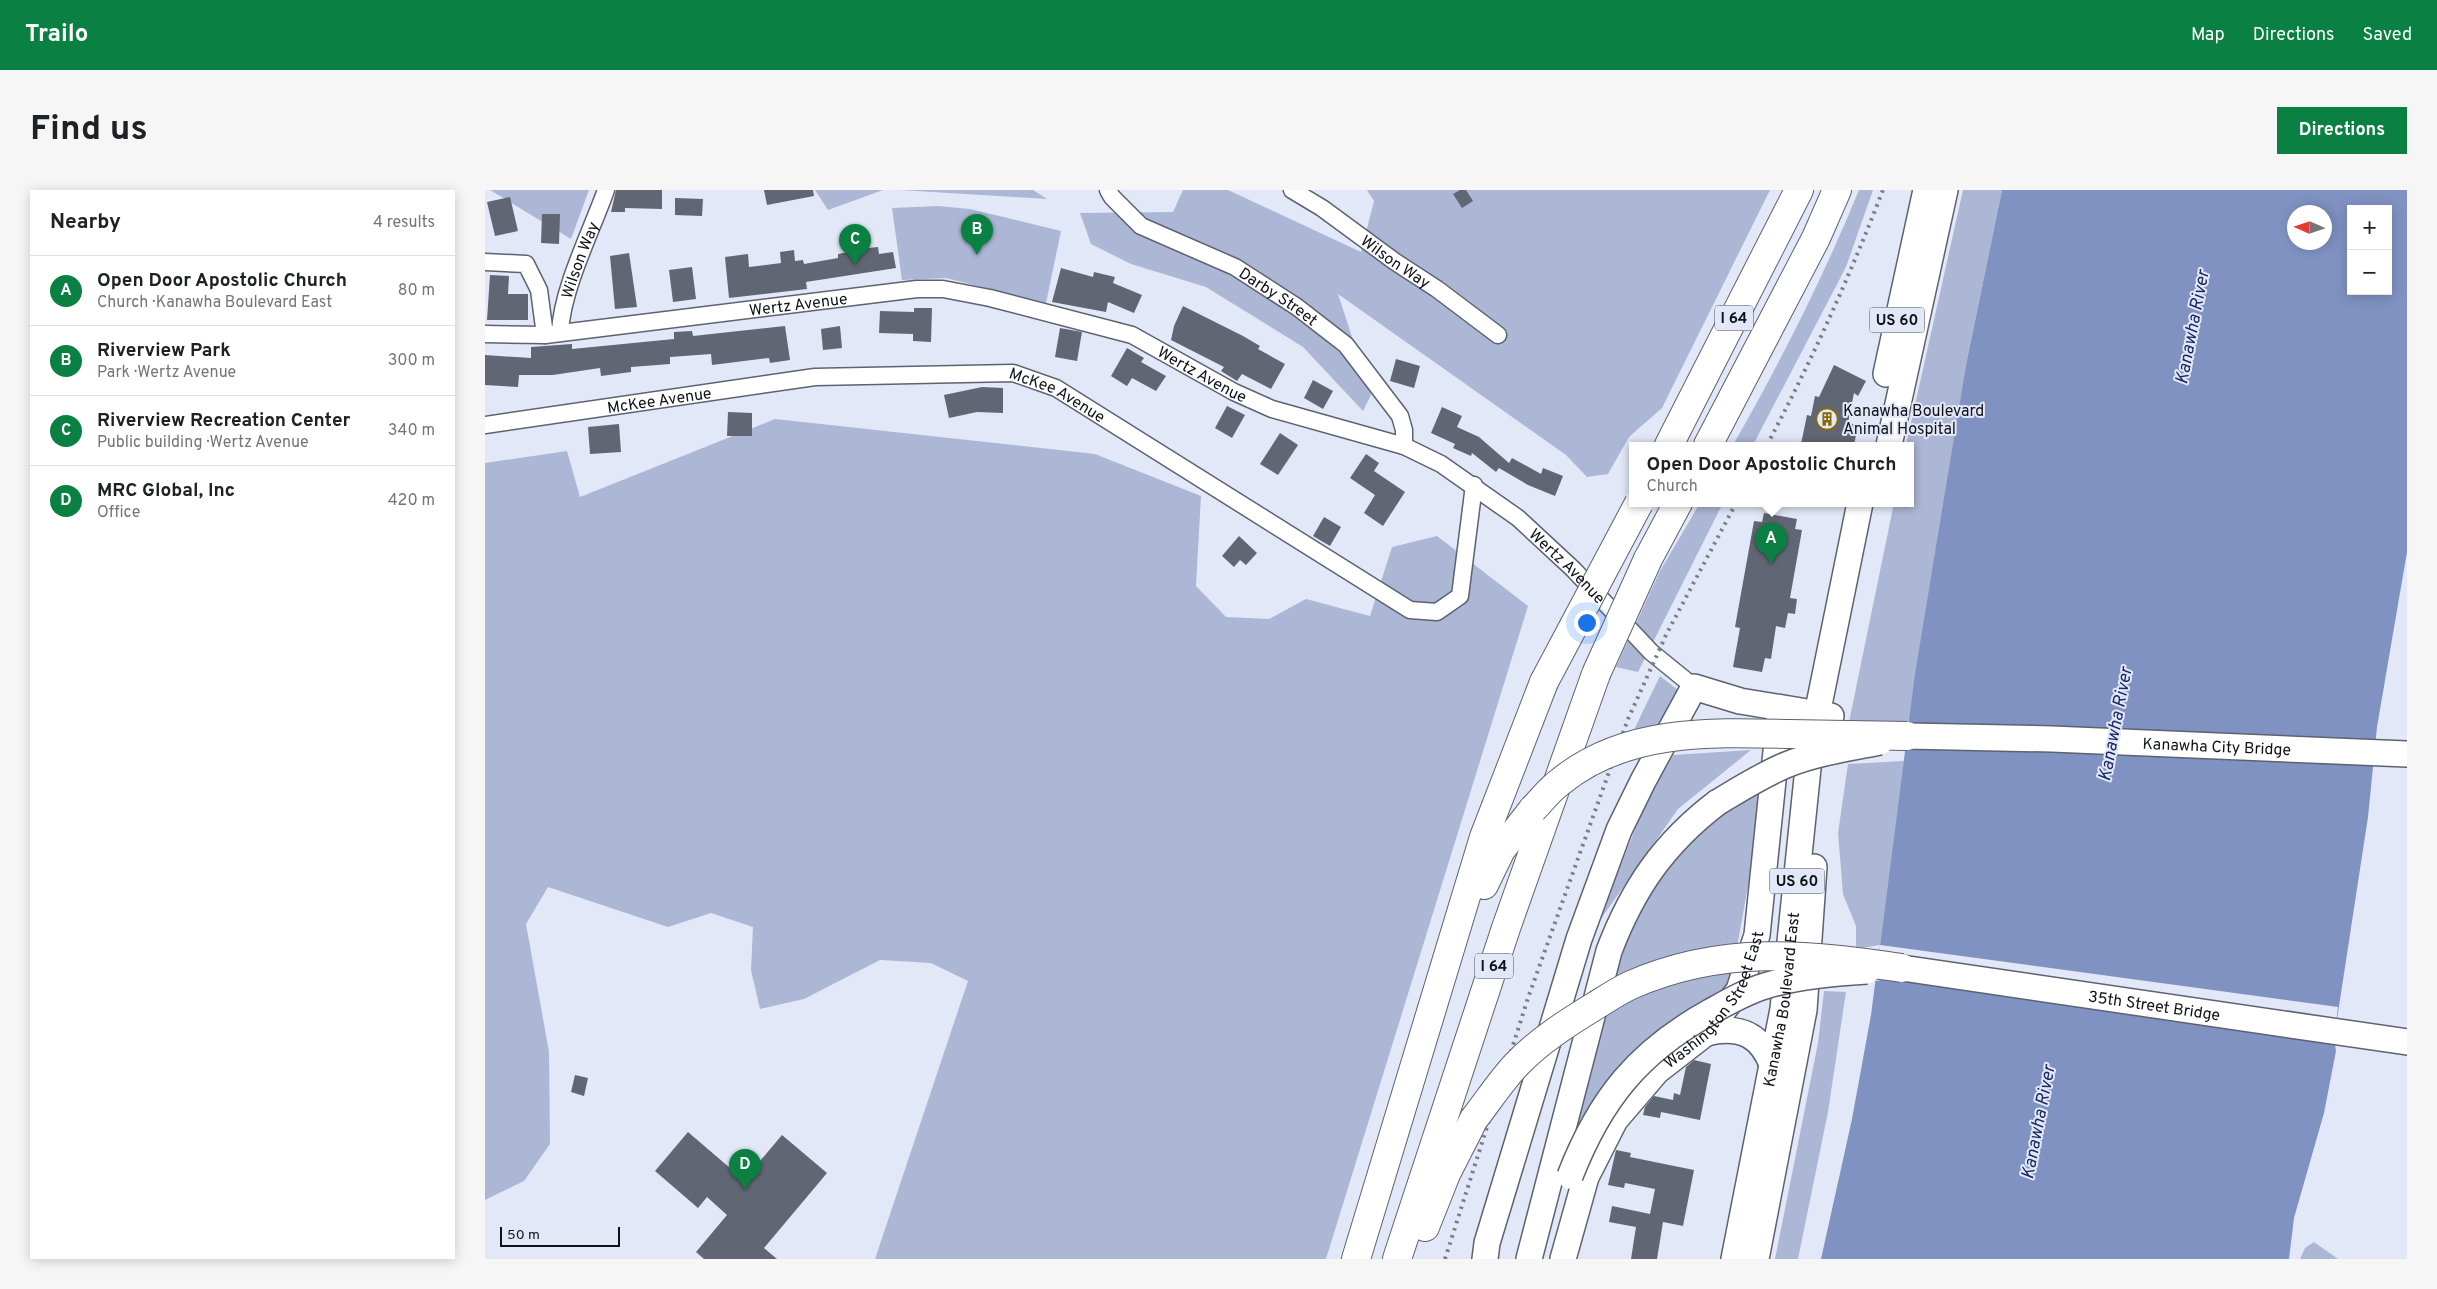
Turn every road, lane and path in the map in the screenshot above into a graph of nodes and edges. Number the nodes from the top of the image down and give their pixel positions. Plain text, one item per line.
1 (606, 190) edge
2 (1108, 190) edge
3 (1292, 190) edge
4 (1799, 190) edge
5 (1837, 190) edge
6 (1926, 190) edge
7 (1945, 190) edge
8 (485, 262) edge
9 (485, 334) edge
10 (552, 334) junction
11 (1498, 335) dead end
12 (485, 425) edge
13 (1671, 442) edge
14 (1710, 442) edge
15 (1873, 442) edge
16 (1890, 442) edge
17 (1404, 446) junction
18 (1473, 485) junction
19 (1637, 507) edge
20 (1676, 507) edge
21 (1859, 507) edge
22 (1875, 507) edge
23 (1695, 687) junction
24 (1781, 708) junction
25 (1825, 715) junction
26 (1907, 736) junction
27 (2407, 754) edge
28 (1903, 968) junction
29 (1437, 993) junction
30 (1706, 1033) junction
31 (2407, 1042) edge
32 (1773, 1067) junction
33 (1356, 1259) edge
34 (1397, 1259) edge
35 (1413, 1259) edge
36 (1485, 1259) edge
37 (1529, 1259) edge
38 (1547, 1259) edge
39 (1563, 1259) edge
40 (1734, 1259) edge
41 (1756, 1259) edge

1 - 10 street, Wilson Way
2 - 17 street, Darby Street
3 - 11 street, Wilson Way
4 - 13 highway, I 64
5 - 14 highway, I 64
6 - 15 main road, US 60
7 - 16 main road, US 60
8 - 10 street
9 - 10 street, Wertz Avenue
10 - 17 street, Wertz Avenue
12 - 18 street, McKee Avenue
17 - 18 street, Wertz Avenue
18 - 23 street, Wertz Avenue
19 - 29 highway, bridge
20 - 34 highway, I 64, bridge
21 - 25 main road, Kanawha Boulevard East / US 60
22 - 25 main road, Kanawha Boulevard East / US 60
23 - 24 main road, Wertz Avenue
23 - 36 main road
24 - 25 main road, Wertz Avenue
24 - 30 main road, Washington Street East
25 - 32 main road, Kanawha Boulevard East / US 60
25 - 41 main road, Kanawha Boulevard East / US 60
26 - 27 main road, Kanawha City Bridge
26 - 29 highway, bridge
26 - 37 main road, Kanawha City Bridge, bridge
28 - 31 main road, 35th Street Bridge
28 - 35 highway, bridge
28 - 38 main road, 35th Street Bridge, bridge
29 - 33 highway
30 - 32 main road
30 - 39 main road, Washington Street East
32 - 40 main road, Kanawha Boulevard East / US 60

